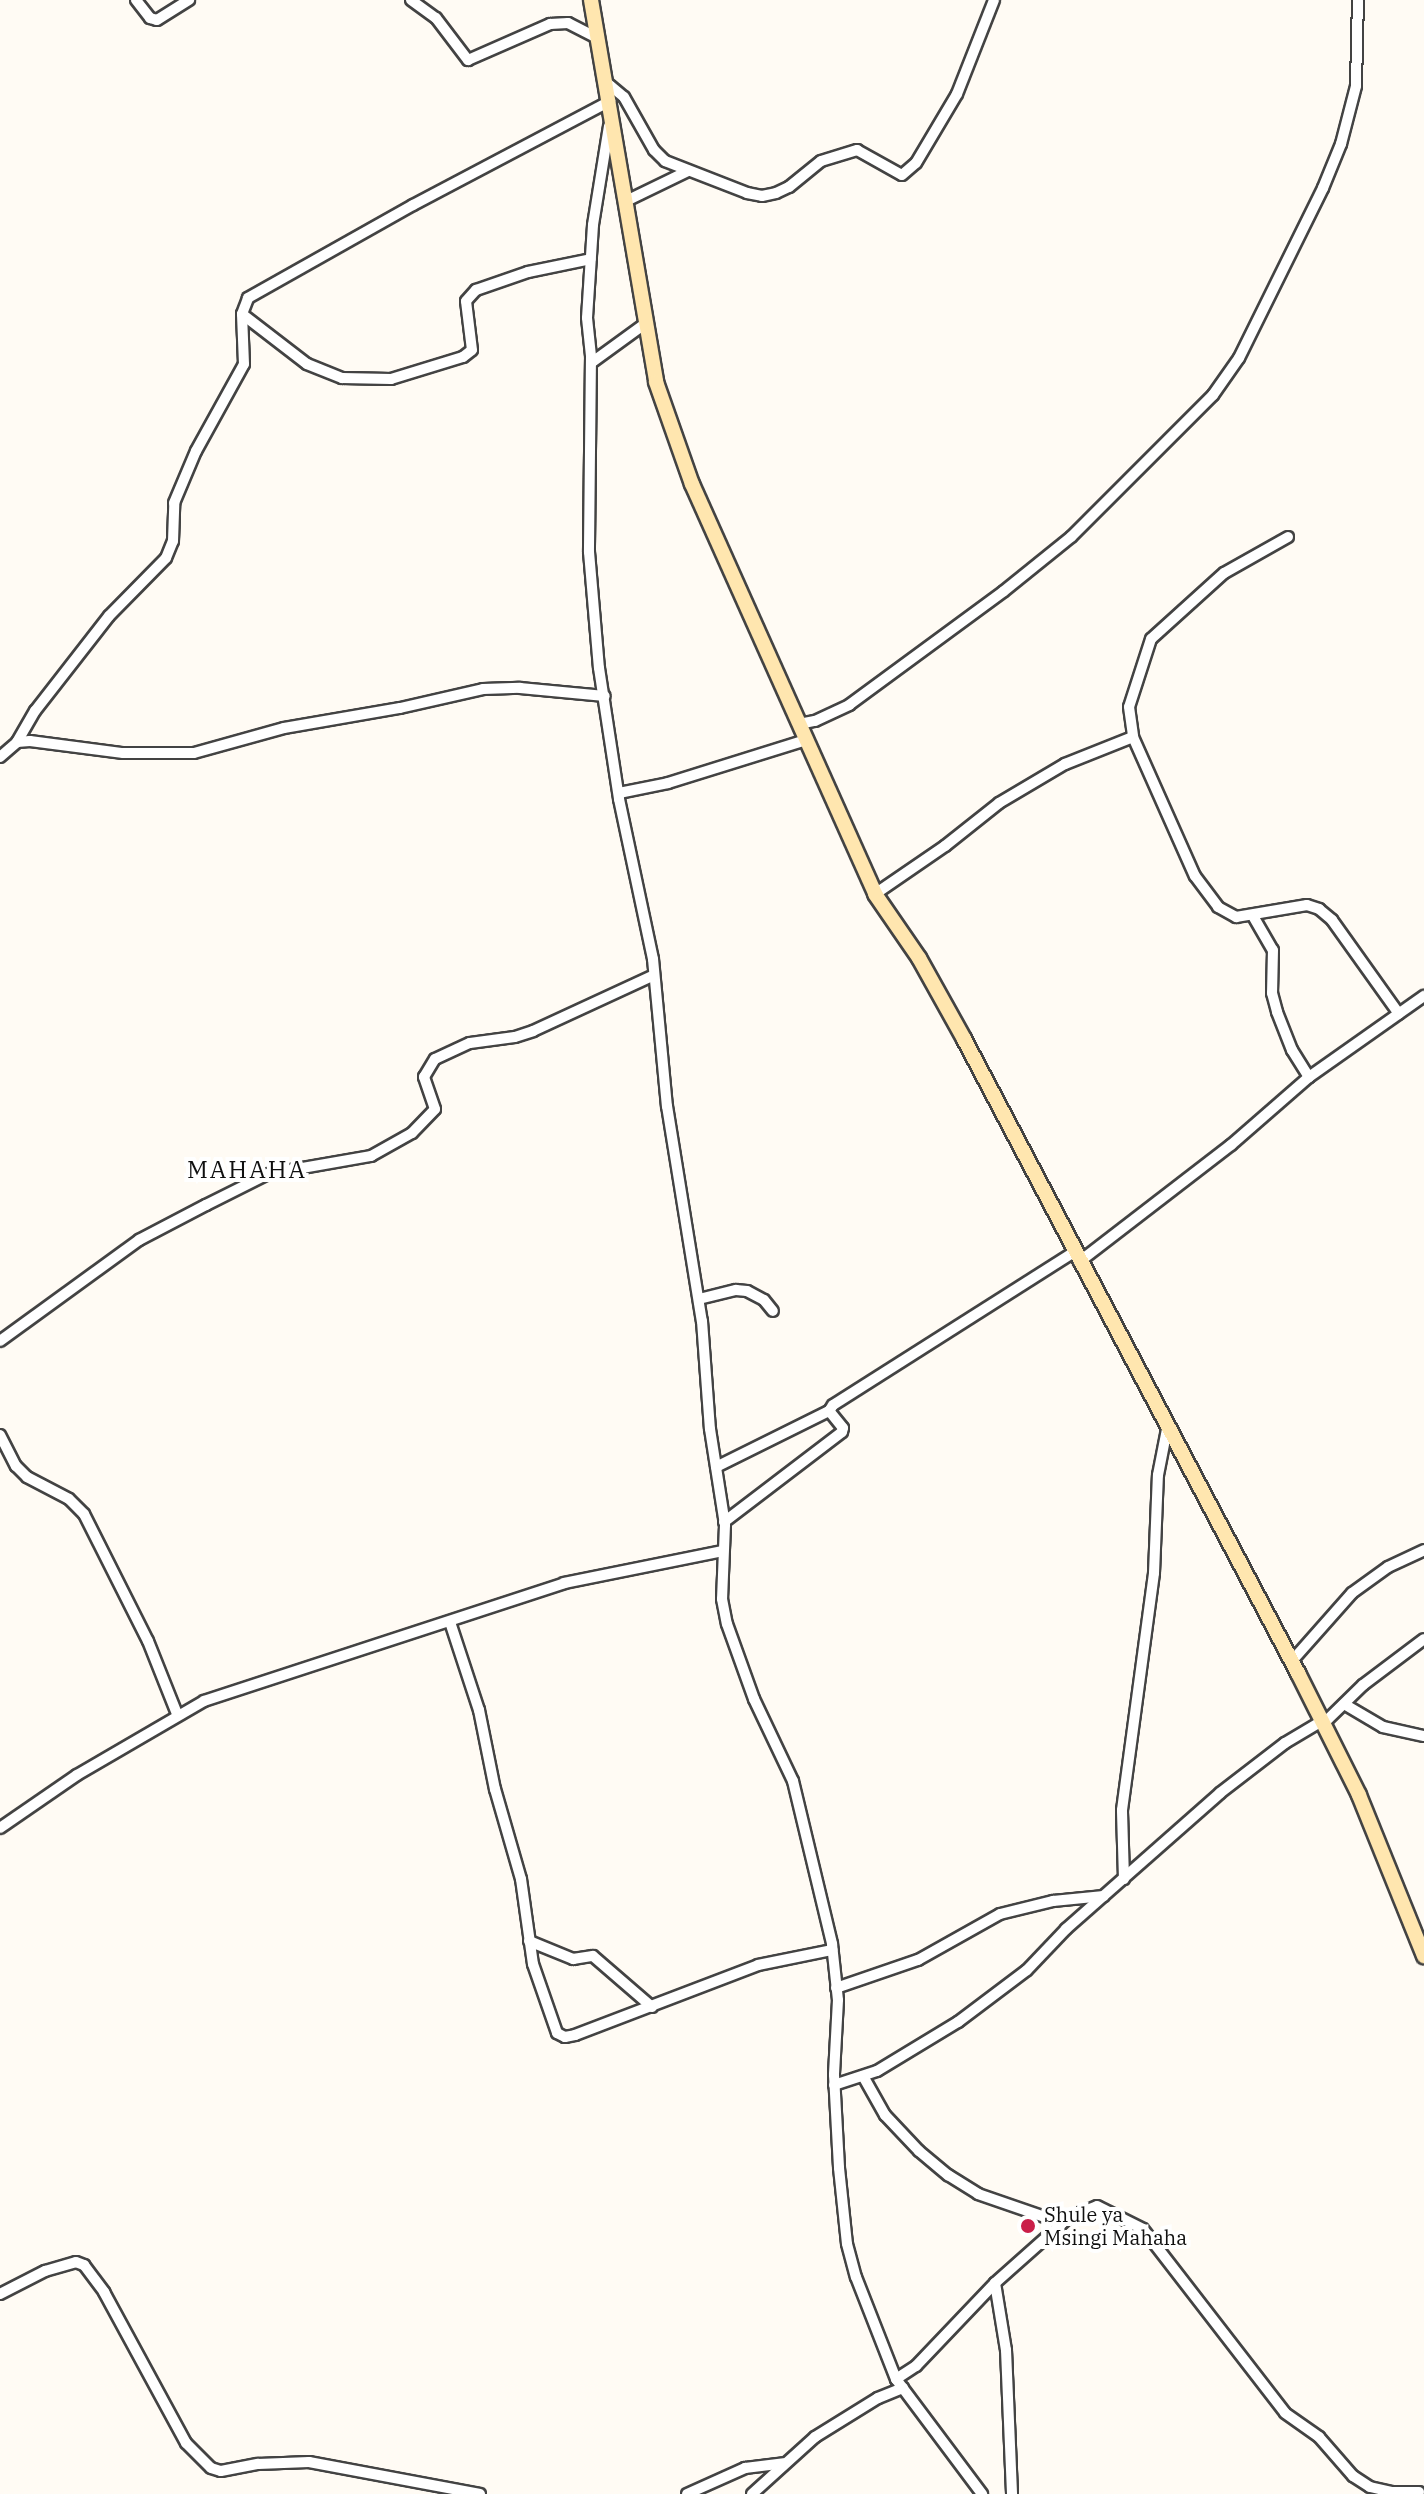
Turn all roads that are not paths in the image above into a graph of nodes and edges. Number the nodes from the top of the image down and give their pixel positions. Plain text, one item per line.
1 (136, 0) edge
2 (189, 0) edge
3 (411, 0) edge
4 (591, 0) edge
5 (994, 0) edge
6 (1358, 0) edge
7 (598, 38) junction
8 (606, 82) junction
9 (611, 106) junction
10 (688, 171) junction
11 (626, 201) junction
12 (591, 259) junction
13 (242, 314) junction
14 (646, 323) junction
15 (591, 363) junction
16 (1288, 537) dead end
17 (605, 696) junction
18 (799, 724) junction
19 (1133, 737) junction
20 (806, 740) junction
21 (17, 742) junction
22 (0, 757) edge
23 (619, 793) junction
24 (875, 894) junction
25 (1253, 916) junction
26 (654, 975) junction
27 (1424, 996) edge
28 (1399, 1014) junction
29 (1309, 1077) junction
30 (1076, 1257) junction
31 (699, 1299) junction
32 (773, 1311) dead end
33 (0, 1341) edge
34 (829, 1411) junction
35 (1167, 1429) junction
36 (0, 1435) edge
37 (716, 1467) junction
38 (724, 1522) junction
39 (1424, 1550) edge
40 (723, 1551) junction
41 (450, 1622) junction
42 (1424, 1639) edge
43 (1291, 1662) junction
44 (1344, 1704) junction
45 (177, 1714) junction
46 (1322, 1722) junction
47 (1424, 1736) edge
48 (0, 1828) edge
49 (1124, 1879) junction
50 (1104, 1896) junction
51 (529, 1941) junction
52 (832, 1950) junction
53 (1424, 1956) edge
54 (836, 1988) junction
55 (652, 2007) junction
56 (863, 2076) junction
57 (834, 2085) junction
58 (1062, 2223) junction
59 (995, 2283) junction
60 (0, 2294) edge
61 (900, 2384) junction
62 (784, 2463) junction
63 (1421, 2491) edge
64 (480, 2494) edge
65 (687, 2494) edge
66 (752, 2494) edge
67 (982, 2494) edge
68 (1012, 2494) edge

1 - 2 street
3 - 7 street
4 - 7 main road
5 - 10 street
6 - 18 street
7 - 8 main road
8 - 9 main road
8 - 10 street
9 - 11 main road
9 - 12 street
9 - 13 street
10 - 11 street
11 - 14 main road
12 - 13 street
12 - 15 street
13 - 21 street
14 - 15 street
14 - 18 main road
15 - 17 street
16 - 19 street
17 - 21 street
17 - 23 street
18 - 20 main road
19 - 24 street
19 - 25 street
20 - 23 street
20 - 24 main road
21 - 22 street
23 - 26 street
24 - 30 main road
25 - 28 street
25 - 29 street
26 - 31 street
26 - 33 street
27 - 28 street
28 - 29 street
29 - 30 street
30 - 34 street
30 - 35 main road
31 - 32 street
31 - 37 street
34 - 37 street
34 - 38 street
35 - 43 main road
35 - 49 street
36 - 45 street
37 - 38 street
38 - 40 street
39 - 43 street
40 - 41 street
40 - 52 street
41 - 45 street
41 - 51 street
42 - 44 street
43 - 46 main road
44 - 46 street
44 - 47 street
45 - 48 street
46 - 49 street
46 - 53 main road
49 - 50 street
50 - 54 street
50 - 56 street
51 - 55 street
51 - 55 street
52 - 54 street
52 - 55 street
54 - 57 street
56 - 57 street
56 - 58 street
57 - 61 street
58 - 59 street
58 - 63 street
59 - 61 street
59 - 68 street
60 - 64 street
61 - 62 street
61 - 67 street
62 - 65 street
62 - 66 street

